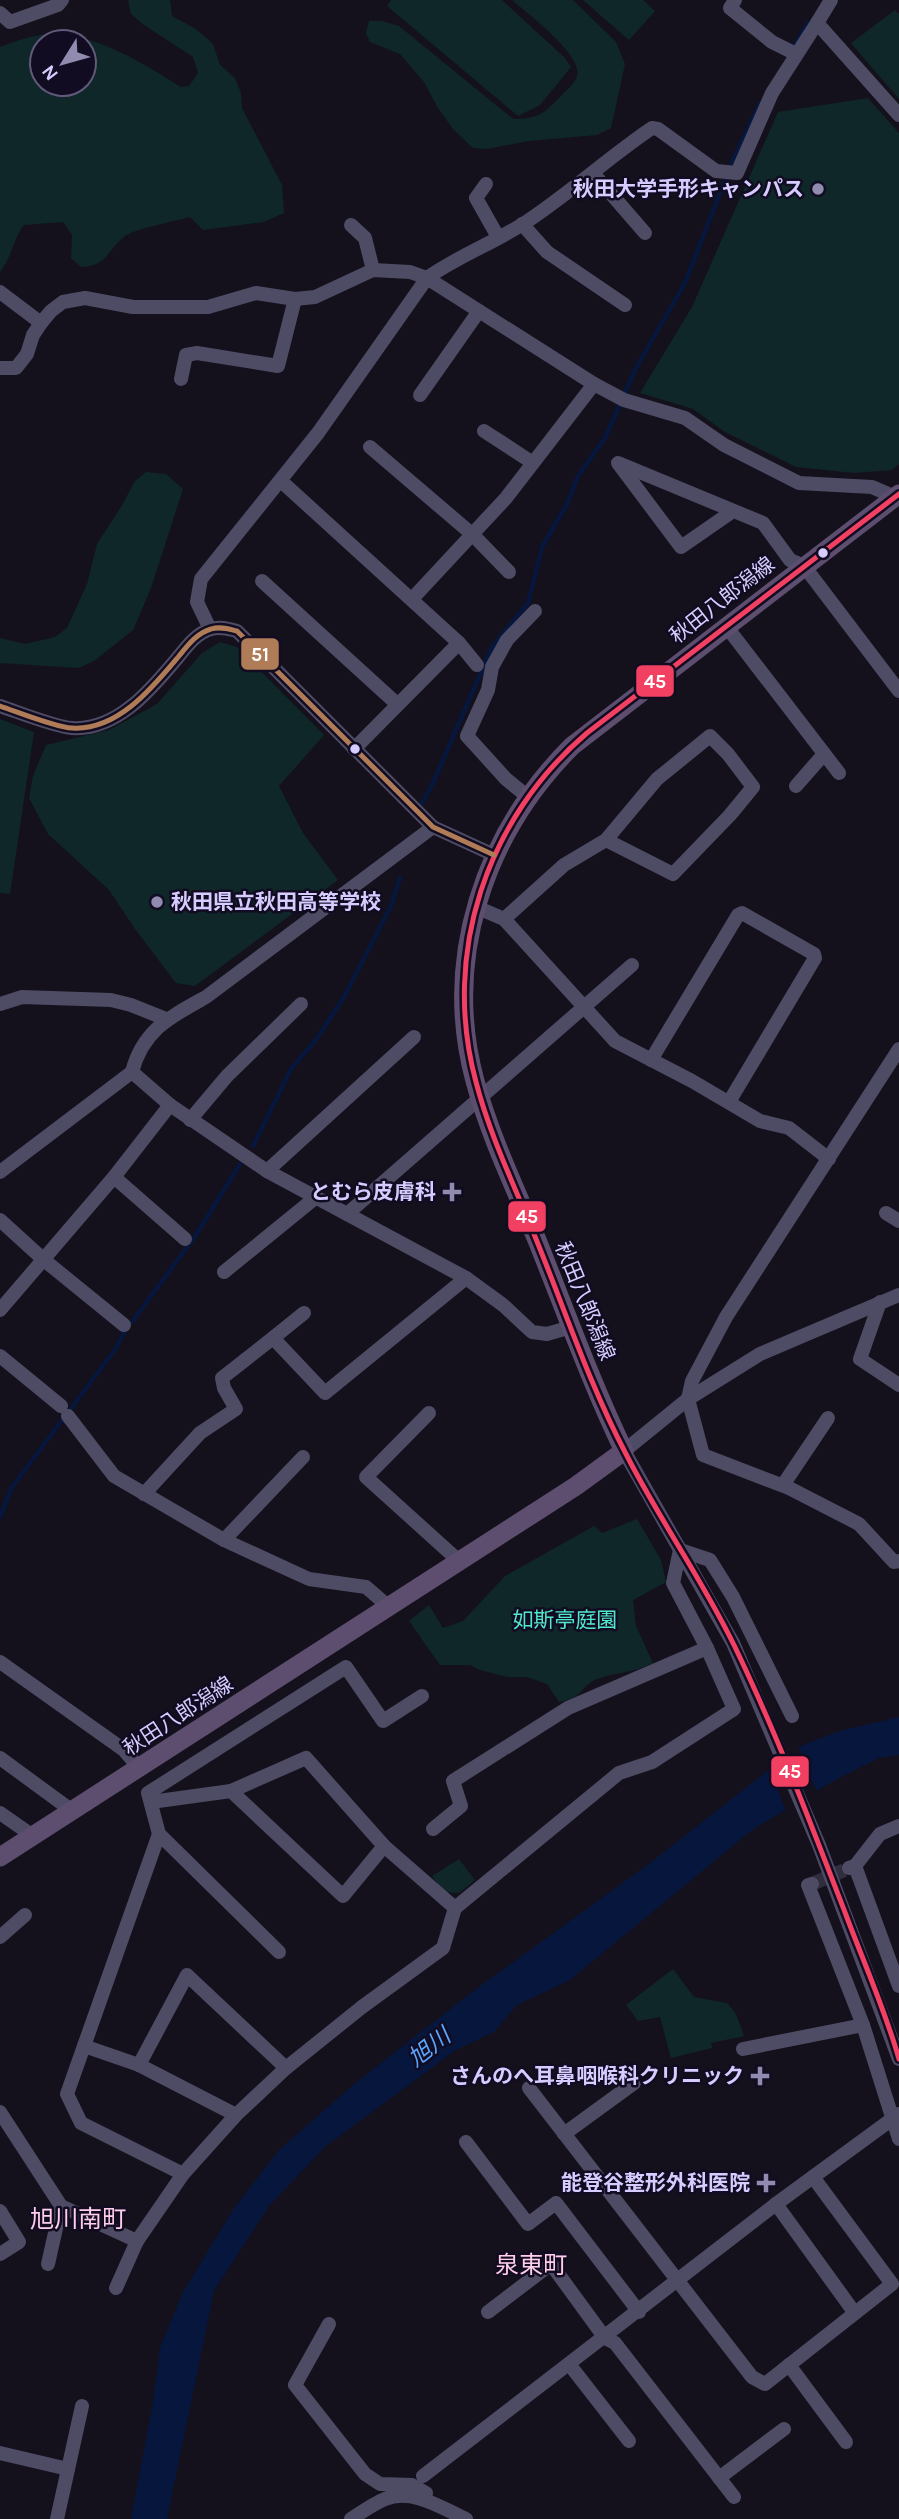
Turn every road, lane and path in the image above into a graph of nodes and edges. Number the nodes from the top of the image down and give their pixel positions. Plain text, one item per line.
1 (62, 0) edge
2 (831, 0) edge
3 (729, 3) edge
4 (0, 13) edge
5 (817, 23) junction
6 (796, 54) junction
7 (899, 115) edge
8 (593, 173) junction
9 (486, 184) dead end
10 (522, 224) junction
11 (351, 225) dead end
12 (645, 233) dead end
13 (498, 237) junction
14 (373, 270) junction
15 (427, 278) junction
16 (0, 292) edge
17 (295, 299) junction
18 (625, 304) dead end
19 (479, 312) junction
20 (41, 323) junction
21 (0, 368) edge
22 (181, 379) dead end
23 (594, 384) junction
24 (420, 395) dead end
25 (484, 431) dead end
26 (370, 447) dead end
27 (533, 463) junction
28 (281, 481) junction
29 (897, 495) edge
30 (733, 511) junction
31 (473, 535) junction
32 (804, 566) junction
33 (509, 572) dead end
34 (262, 581) dead end
35 (412, 599) junction
36 (535, 611) dead end
37 (726, 626) junction
38 (210, 629) junction
39 (459, 643) junction
40 (477, 665) dead end
41 (899, 691) edge
42 (397, 704) junction
43 (0, 706) edge
44 (354, 749) junction
45 (824, 754) junction
46 (839, 773) dead end
47 (796, 786) dead end
48 (528, 797) junction
49 (433, 827) junction
50 (606, 839) junction
51 (494, 855) junction
52 (475, 906) junction
53 (505, 919) junction
54 (632, 965) dead end
55 (0, 1004) edge
56 (301, 1004) dead end
57 (584, 1007) junction
58 (166, 1019) junction
59 (414, 1037) dead end
60 (899, 1049) edge
61 (651, 1060) junction
62 (132, 1072) junction
63 (480, 1097) junction
64 (729, 1102) junction
65 (170, 1105) junction
66 (190, 1120) junction
67 (829, 1159) junction
68 (267, 1171) junction
69 (0, 1172) edge
70 (114, 1177) junction
71 (315, 1198) junction
72 (347, 1213) junction
73 (886, 1213) dead end
74 (0, 1220) edge
75 (899, 1221) edge
76 (185, 1239) dead end
77 (44, 1260) junction
78 (224, 1272) dead end
79 (466, 1278) junction
80 (899, 1295) edge
81 (880, 1303) junction
82 (0, 1310) edge
83 (304, 1313) dead end
84 (124, 1325) dead end
85 (571, 1327) junction
86 (272, 1338) junction
87 (0, 1356) edge
88 (899, 1385) edge
89 (688, 1399) junction
90 (429, 1413) dead end
91 (828, 1418) dead end
92 (624, 1451) junction
93 (303, 1457) dead end
94 (783, 1485) junction
95 (144, 1494) junction
96 (224, 1540) junction
97 (680, 1550) junction
98 (899, 1560) edge
99 (459, 1562) junction
100 (389, 1607) junction
101 (707, 1648) junction
102 (0, 1662) edge
103 (422, 1696) dead end
104 (792, 1716) dead end
105 (200, 1729) junction
106 (214, 1751) junction
107 (0, 1758) edge
108 (139, 1768) junction
109 (231, 1791) junction
110 (151, 1802) junction
111 (71, 1811) junction
112 (0, 1813) edge
113 (899, 1826) edge
114 (433, 1829) dead end
115 (159, 1834) junction
116 (33, 1836) junction
117 (384, 1846) junction
118 (0, 1857) edge
119 (813, 1884) dead end
120 (455, 1909) junction
121 (24, 1916) dead end
122 (0, 1937) edge
123 (279, 1951) dead end
124 (899, 1986) edge
125 (863, 2025) junction
126 (897, 2041) edge
127 (84, 2046) junction
128 (743, 2049) dead end
129 (899, 2059) edge
130 (139, 2065) junction
131 (286, 2068) junction
132 (634, 2083) dead end
133 (529, 2088) dead end
134 (0, 2112) edge
135 (236, 2115) junction
136 (896, 2116) edge
137 (564, 2134) junction
138 (899, 2139) edge
139 (466, 2142) dead end
140 (183, 2174) junction
141 (813, 2177) junction
142 (776, 2204) junction
143 (61, 2206) junction
144 (0, 2211) edge
145 (137, 2241) junction
146 (0, 2254) edge
147 (48, 2264) dead end
148 (677, 2281) junction
149 (116, 2288) dead end
150 (488, 2312) dead end
151 (639, 2312) junction
152 (853, 2312) junction
153 (329, 2324) dead end
154 (606, 2338) junction
155 (569, 2364) junction
156 (789, 2365) junction
157 (82, 2406) dead end
158 (784, 2429) dead end
159 (629, 2441) dead end
160 (846, 2441) dead end
161 (0, 2453) edge
162 (68, 2469) junction
163 (424, 2476) dead end
164 (719, 2478) junction
165 (734, 2497) dead end
166 (425, 2500) junction
167 (57, 2519) edge
168 (351, 2519) edge
169 (466, 2519) edge

1 - 4 street
2 - 5 street
3 - 6 street
5 - 6 street
5 - 7 street
6 - 8 street
8 - 10 street
8 - 12 street
9 - 13 street
10 - 13 street
10 - 18 street
11 - 14 street
13 - 15 street
14 - 15 street
14 - 17 street
15 - 19 street
15 - 28 street
16 - 20 street
17 - 20 street
17 - 22 street
19 - 23 street
19 - 24 street
20 - 21 street
23 - 27 street
23 - 29 street
25 - 27 street
26 - 31 street
27 - 31 street
28 - 35 street
28 - 38 street
29 - 32 main road, 秋田八郎潟線
30 - 30 street
30 - 32 street
31 - 33 street
31 - 35 street
32 - 37 main road, 秋田八郎潟線
32 - 41 street
34 - 42 street
35 - 39 street
36 - 48 street
37 - 45 street
37 - 48 main road, 秋田八郎潟線
38 - 43 street
38 - 44 street
39 - 40 street
39 - 42 street
42 - 44 street
44 - 49 street
45 - 46 street
45 - 47 street
48 - 51 main road, 秋田八郎潟線
49 - 51 street
49 - 58 street
50 - 50 street
50 - 53 street
51 - 52 main road, 秋田八郎潟線
52 - 53 street
52 - 63 main road, 秋田八郎潟線
53 - 57 street
54 - 57 street
55 - 58 street
56 - 66 street
57 - 61 street
57 - 63 street
58 - 62 street
59 - 68 street
60 - 67 street
61 - 64 street
61 - 64 street
62 - 65 street
62 - 69 street
63 - 72 street
63 - 85 main road, 秋田八郎潟線
64 - 67 street
65 - 66 street
65 - 70 street
66 - 68 street
67 - 89 street
68 - 71 street
70 - 76 street
70 - 77 street
71 - 72 street
71 - 78 street
72 - 79 street
73 - 75 street
74 - 77 street
77 - 82 street
77 - 84 street
79 - 85 street
79 - 86 street
80 - 81 street
81 - 88 street
81 - 89 street
83 - 86 street
85 - 92 main road, 秋田八郎潟線
86 - 95 street
87 - 95 street
89 - 92 street
89 - 94 street
90 - 99 street
91 - 94 street
92 - 97 street
92 - 99 main road, 秋田八郎潟線
93 - 96 street
94 - 98 street
95 - 96 street
96 - 100 street
97 - 101 street
97 - 104 street
97 - 126 street
99 - 100 main road, 秋田八郎潟線
100 - 105 main road, 秋田八郎潟線
101 - 114 street
101 - 120 street
102 - 108 street
103 - 106 street
105 - 106 street
105 - 108 main road, 秋田八郎潟線
106 - 110 street
107 - 111 street
108 - 111 main road, 秋田八郎潟線
109 - 110 street
109 - 117 street
109 - 117 street
110 - 115 street
111 - 116 main road, 秋田八郎潟線
112 - 116 street
113 - 124 street
115 - 123 street
115 - 127 street
116 - 118 main road, 秋田八郎潟線
117 - 120 street
119 - 125 street
120 - 131 street
121 - 122 street
125 - 128 street
125 - 136 street
126 - 129 street
127 - 130 street
127 - 140 street
130 - 131 street
130 - 135 street
131 - 135 street
132 - 137 street
133 - 137 street
134 - 143 street
135 - 140 street
136 - 138 street
136 - 141 street
137 - 148 street
139 - 151 street
140 - 145 street
141 - 142 street
141 - 152 street
142 - 148 street
142 - 152 street
143 - 145 street
143 - 147 street
144 - 146 street
145 - 149 street
148 - 151 street
148 - 156 street
150 - 154 street
151 - 154 street
152 - 156 street
153 - 166 street
154 - 155 street
154 - 164 street
155 - 159 street
155 - 163 street
156 - 160 street
157 - 162 street
158 - 164 street
161 - 162 street
162 - 167 street
164 - 165 street
166 - 168 street
166 - 169 street

